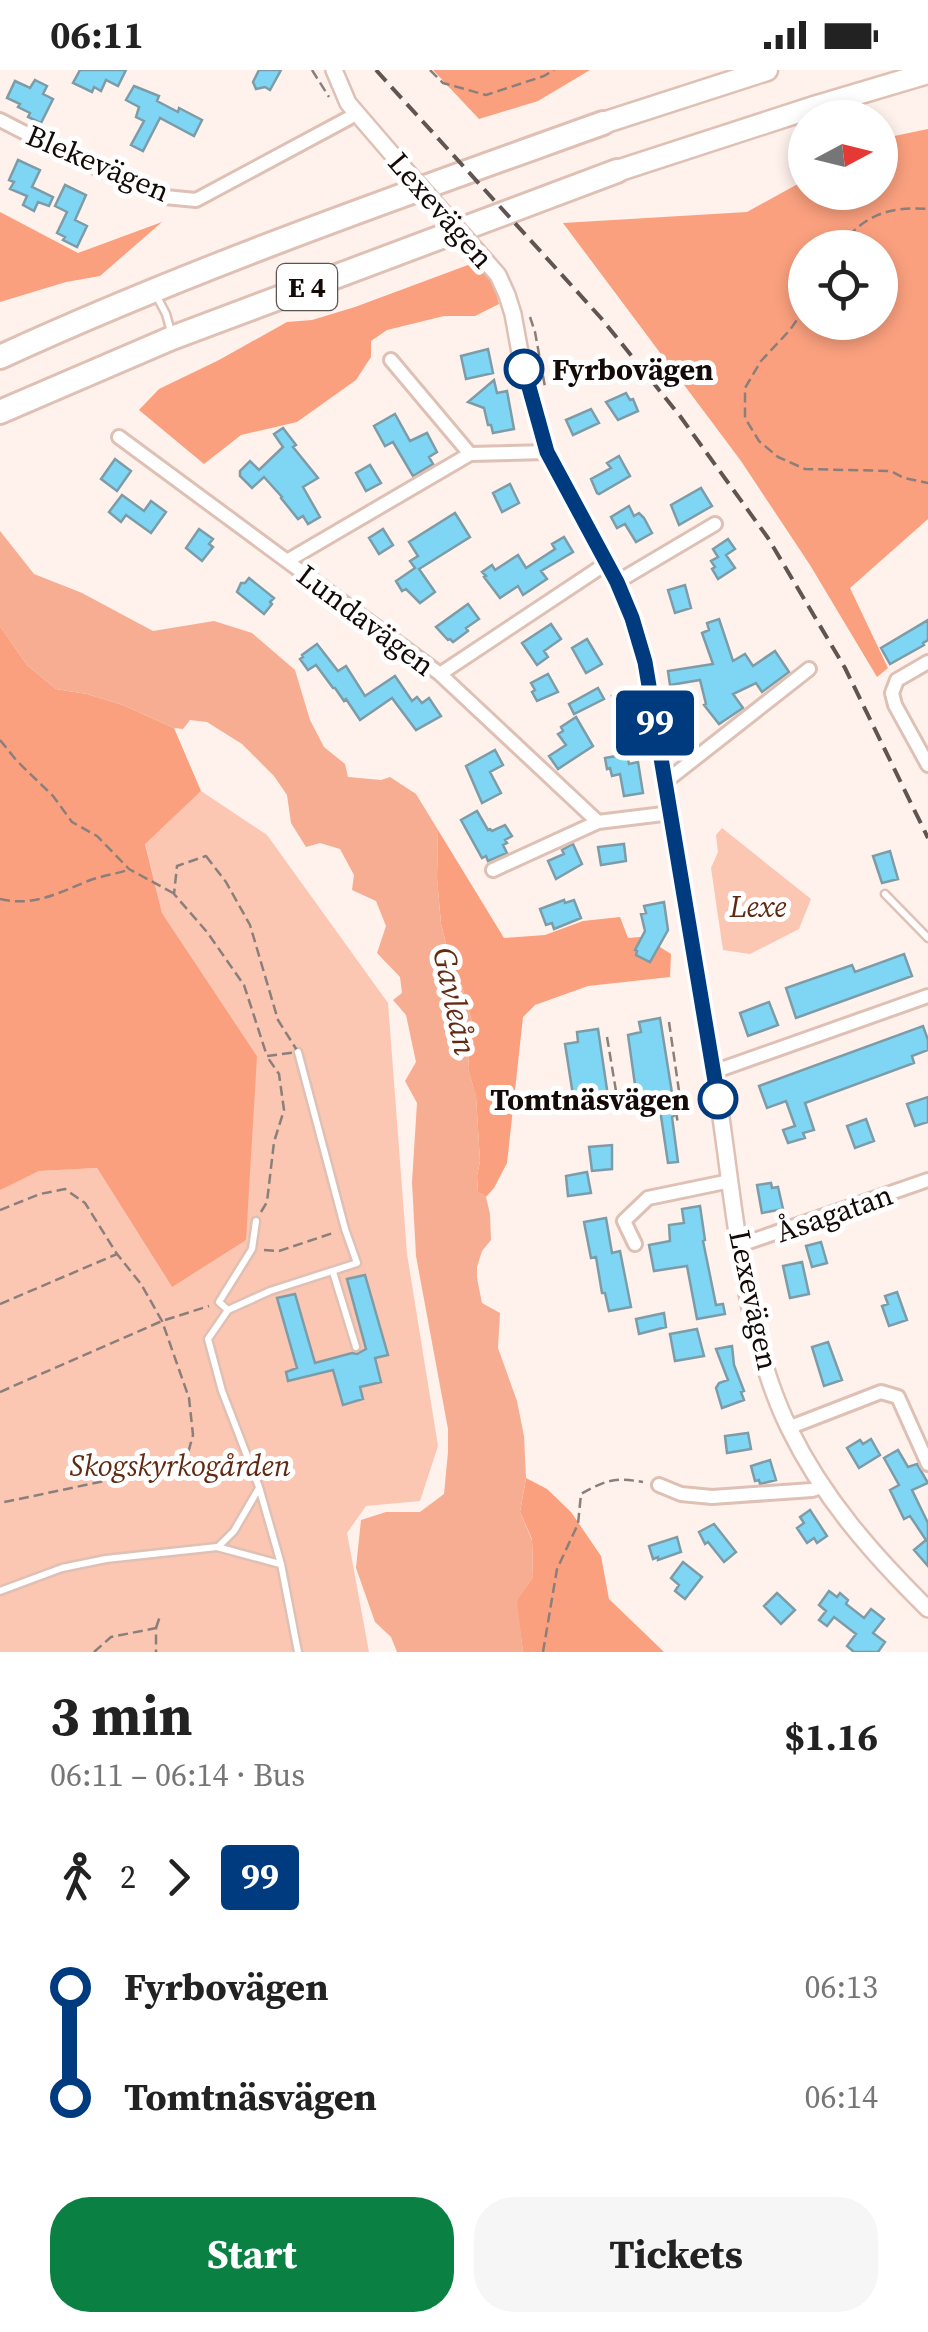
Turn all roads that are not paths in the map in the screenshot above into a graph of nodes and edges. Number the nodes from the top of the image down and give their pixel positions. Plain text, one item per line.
1 (334, 70) edge
2 (767, 70) edge
3 (928, 74) edge
4 (356, 112) junction
5 (0, 120) edge
6 (603, 124) joint
7 (618, 172) joint
8 (154, 291) junction
9 (172, 338) junction
10 (0, 357) edge
11 (390, 360) dead end
12 (0, 412) edge
13 (119, 437) dead end
14 (547, 452) junction
15 (470, 454) junction
16 (715, 524) dead end
17 (287, 560) junction
18 (607, 562) junction
19 (617, 582) junction
20 (928, 662) edge
21 (809, 669) dead end
22 (440, 674) junction
23 (928, 765) edge
24 (665, 782) junction
25 (671, 813) junction
26 (598, 822) junction
27 (493, 870) dead end
28 (885, 894) dead end
29 (928, 938) edge
30 (928, 996) edge
31 (298, 1052) road end
32 (713, 1072) junction
33 (730, 1180) junction
34 (928, 1180) edge
35 (256, 1220) road end
36 (634, 1244) dead end
37 (740, 1245) junction
38 (333, 1272) junction
39 (228, 1310) junction
40 (356, 1347) dead end
41 (788, 1428) junction
42 (928, 1464) edge
43 (660, 1485) road end
44 (821, 1486) junction
45 (259, 1487) junction
46 (217, 1547) junction
47 (281, 1564) junction
48 (0, 1591) edge
49 (927, 1605) edge
50 (298, 1652) edge

1 - 4 street, Lexevägen
2 - 6 highway, E 4
3 - 7 highway, E 4
4 - 5 street, Blekevägen
4 - 14 street, Lexevägen, bridge
6 - 8 highway, E 4
7 - 9 highway, E 4
8 - 9 lane
8 - 10 highway, E 4
9 - 12 highway, E 4
11 - 15 street
13 - 17 street, Lundavägen
14 - 15 street
14 - 18 street, Lexevägen
15 - 17 street
16 - 19 street
17 - 22 street, Lundavägen
18 - 19 street, Lexevägen
18 - 22 street
19 - 24 street, Lexevägen
20 - 23 street
21 - 24 street
22 - 26 street, Lundavägen
24 - 25 street, Lexevägen
25 - 26 street
25 - 32 street, Lexevägen
26 - 27 street
28 - 29 lane
30 - 32 street
31 - 38 lane
32 - 33 street, Lexevägen
33 - 36 street
33 - 37 street, Lexevägen
34 - 37 street, Åsagatan
35 - 39 lane
37 - 41 street, Lexevägen
38 - 39 lane
38 - 40 lane
39 - 45 lane
41 - 42 street
41 - 44 street, Lexevägen
43 - 44 street
44 - 49 street, Lexevägen
45 - 46 lane
45 - 47 lane
46 - 47 lane
46 - 48 lane
47 - 50 lane

